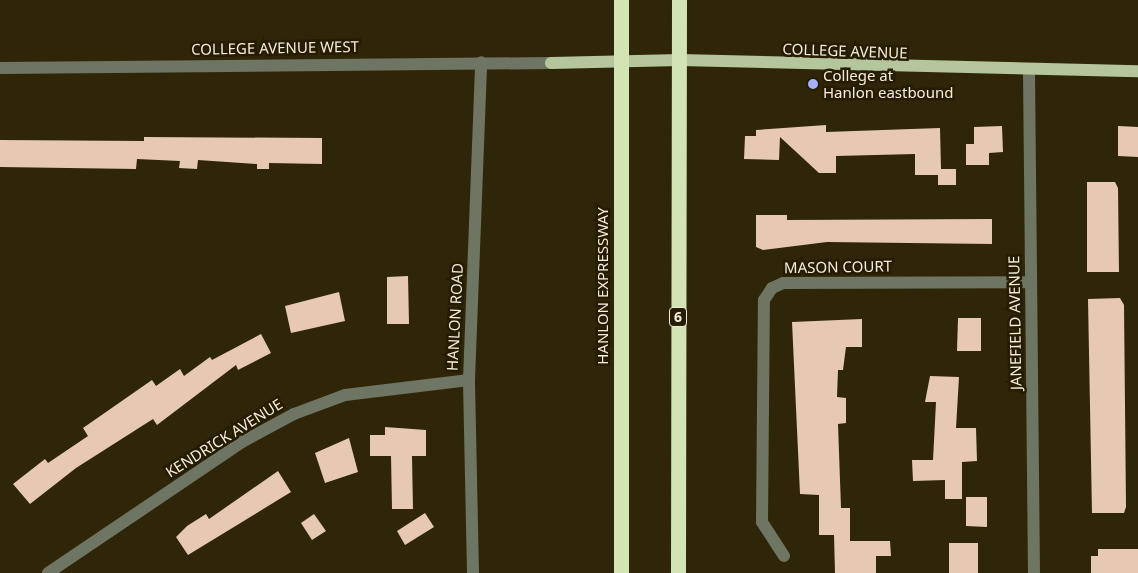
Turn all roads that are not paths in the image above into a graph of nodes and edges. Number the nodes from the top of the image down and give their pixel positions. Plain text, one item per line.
1 (621, 0) edge
2 (679, 0) edge
3 (680, 60) junction
4 (481, 62) junction
5 (551, 63) joint
6 (620, 64) junction
7 (0, 68) edge
8 (1029, 72) junction
9 (1138, 72) edge
10 (1031, 282) junction
11 (468, 380) junction
12 (784, 556) dead end
13 (48, 573) edge
14 (473, 573) edge
15 (621, 573) edge
16 (678, 573) edge
17 (1034, 573) edge

1 - 6 highway, HANLON EXPRESSWAY
2 - 3 highway, 6
3 - 6 main road, COLLEGE AVENUE
3 - 8 main road, COLLEGE AVENUE
3 - 16 highway, 6
4 - 5 street, COLLEGE AVENUE WEST
4 - 7 street, COLLEGE AVENUE WEST
4 - 11 street, HANLON ROAD
5 - 6 main road, COLLEGE AVENUE
6 - 15 highway, HANLON EXPRESSWAY
8 - 9 main road, COLLEGE AVENUE
8 - 10 street, JANEFIELD AVENUE
10 - 12 street, MASON COURT
10 - 17 street, JANEFIELD AVENUE
11 - 13 street, KENDRICK AVENUE
11 - 14 street, HANLON ROAD

